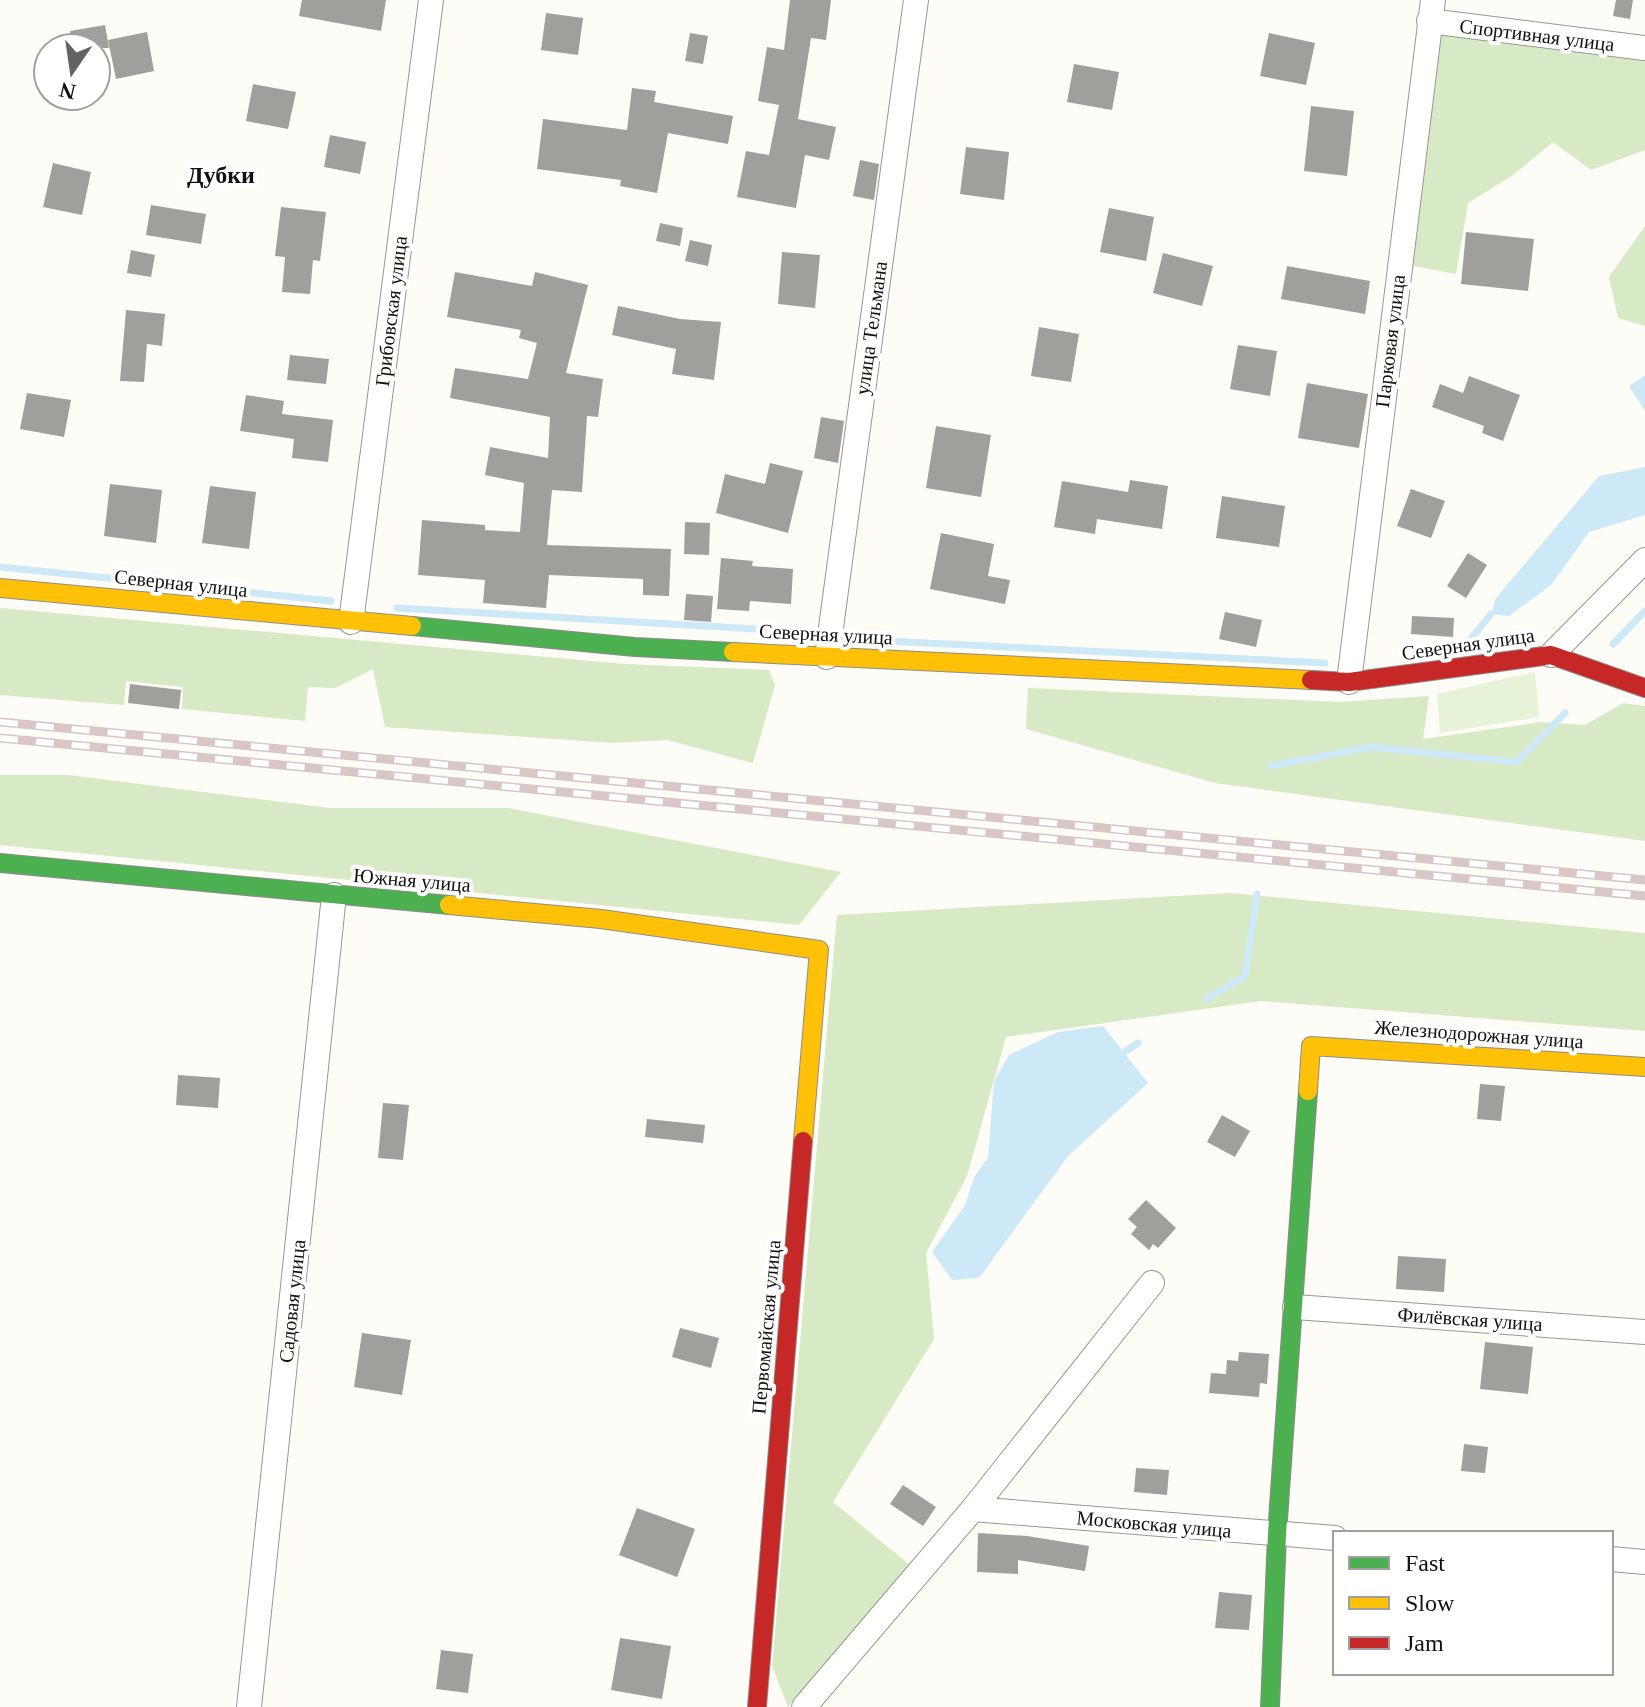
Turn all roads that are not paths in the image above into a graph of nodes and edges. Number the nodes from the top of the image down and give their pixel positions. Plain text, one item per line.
1 (431, 0) edge
2 (916, 0) edge
3 (1431, 11) edge
4 (1645, 48) edge
5 (1645, 560) edge
6 (0, 588) edge
7 (351, 622) junction
8 (1551, 655) junction
9 (827, 657) junction
10 (1349, 682) junction
11 (1645, 688) edge
12 (0, 863) edge
13 (334, 895) junction
14 (819, 950) joint
15 (1645, 1067) edge
16 (1152, 1283) dead end
17 (1295, 1307) junction
18 (1645, 1332) edge
19 (973, 1509) junction
20 (1277, 1534) junction
21 (1333, 1538) edge
22 (1613, 1559) edge
23 (1645, 1562) edge
24 (249, 1707) edge
25 (757, 1707) edge
26 (804, 1707) edge
27 (1270, 1707) edge

1 - 7 street, Грибовская улица
2 - 9 street, улица Тельмана
3 - 4 street, Спортивная улица
3 - 10 street, Парковая улица
5 - 8 street
6 - 7 street, Северная улица
7 - 9 street, Северная улица
8 - 10 street, Северная улица
8 - 11 street, Северная улица
9 - 10 street, Северная улица
12 - 13 street, Южная улица
13 - 14 street, Южная улица
13 - 24 street, Садовая улица
14 - 25 street, Первомайская улица
15 - 17 street, Железнодорожная улица
16 - 19 street
17 - 18 street, Филёвская улица
17 - 20 street
19 - 20 street, Московская улица
19 - 26 street
20 - 21 street, Московская улица
20 - 27 street
22 - 23 street

